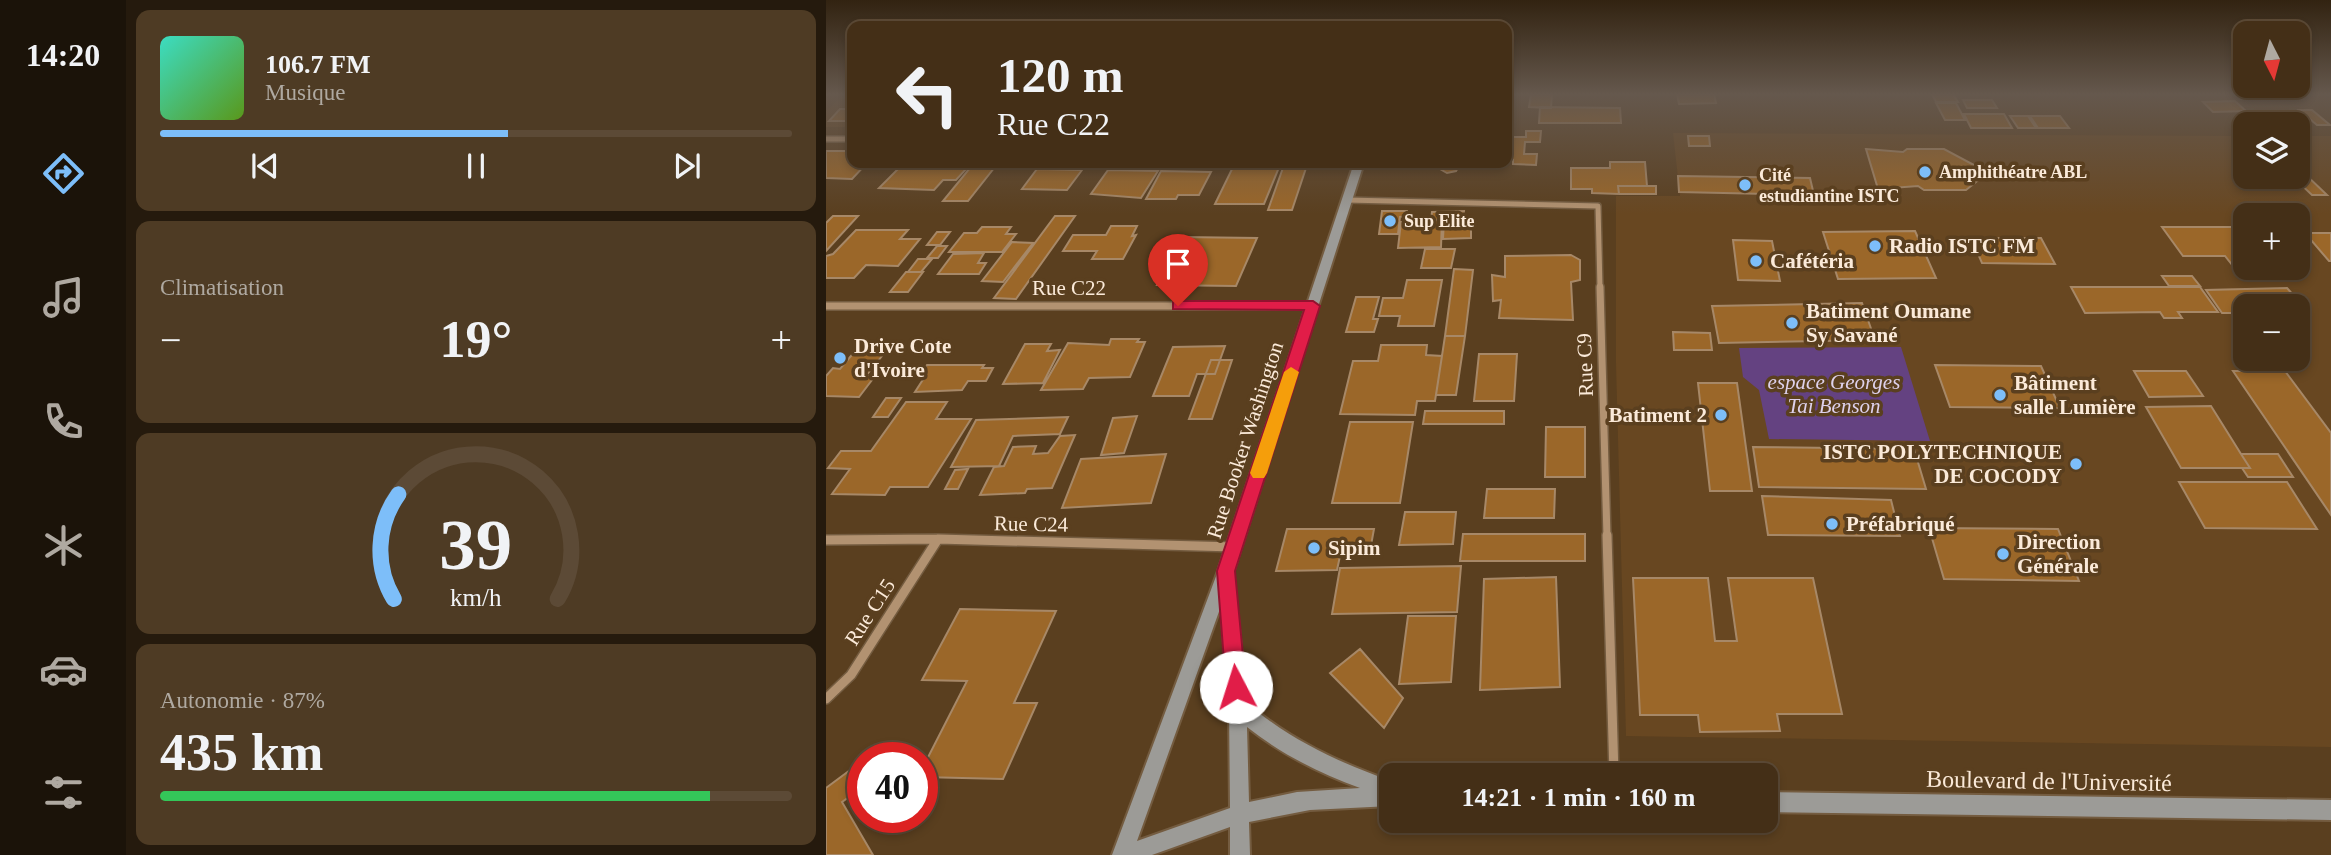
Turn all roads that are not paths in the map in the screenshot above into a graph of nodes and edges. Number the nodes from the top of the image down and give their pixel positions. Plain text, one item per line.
1 (826, 139) edge
2 (847, 139) edge
3 (1357, 168) edge
4 (1347, 200) junction
5 (826, 306) edge
6 (1313, 306) junction
7 (938, 539) junction
8 (826, 540) edge
9 (1235, 547) junction
10 (1226, 571) junction
11 (826, 699) edge
12 (1238, 708) junction
13 (1614, 763) edge
14 (1379, 785) edge
15 (1379, 797) edge
16 (1778, 802) edge
17 (2331, 810) edge
18 (1238, 814) junction
19 (1124, 855) edge
20 (1240, 855) edge

1 - 2 street
3 - 4 street, Rue Booker Washington
4 - 6 street, Rue Booker Washington
4 - 13 street, Rue C9
5 - 6 street, Rue C22
6 - 9 street, Rue Booker Washington
7 - 8 street, Rue C24
7 - 9 street, Rue C24
7 - 11 street, Rue C15
9 - 10 street, Rue Booker Washington
10 - 12 street, Rue Booker Washington
10 - 19 street, Rue Booker Washington
12 - 14 street
12 - 18 street, Rue Booker Washington
15 - 18 street
16 - 17 street, Boulevard de l'Université
18 - 19 street
18 - 20 street, Rue Booker Washington

